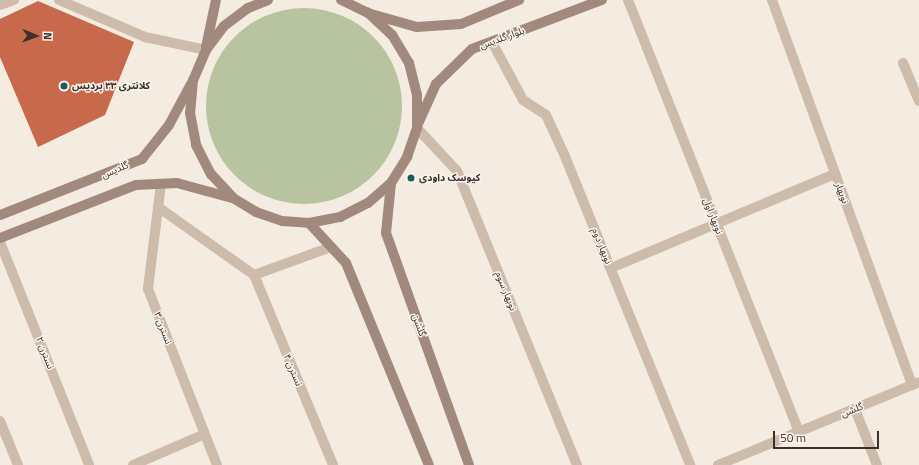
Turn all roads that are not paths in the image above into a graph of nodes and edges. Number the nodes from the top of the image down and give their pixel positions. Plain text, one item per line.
1 (14, 0) edge
2 (59, 0) edge
3 (216, 0) edge
4 (268, 0) edge
5 (341, 0) edge
6 (519, 0) edge
7 (602, 0) edge
8 (628, 0) edge
9 (772, 0) edge
10 (0, 5) edge
11 (368, 13) junction
12 (492, 42) junction
13 (206, 50) junction
14 (903, 62) dead end
15 (193, 80) junction
16 (919, 100) edge
17 (417, 128) junction
18 (835, 174) junction
19 (391, 183) junction
20 (161, 184) junction
21 (233, 198) junction
22 (158, 207) junction
23 (0, 215) edge
24 (309, 223) junction
25 (716, 224) junction
26 (0, 238) edge
27 (0, 242) edge
28 (332, 247) junction
29 (611, 268) junction
30 (254, 275) junction
31 (915, 384) edge
32 (855, 409) junction
33 (0, 421) edge
34 (799, 432) junction
35 (205, 434) junction
36 (731, 463) edge
37 (15, 464) edge
38 (89, 465) edge
39 (133, 465) edge
40 (218, 465) edge
41 (333, 465) edge
42 (429, 465) edge
43 (469, 465) edge
44 (577, 465) edge
45 (690, 465) edge
46 (718, 465) edge
47 (877, 465) edge

1 - 10 street
2 - 13 street
3 - 13 main road
4 - 13 main road
5 - 11 main road
6 - 11 main road
7 - 12 main road, بلوار گلدیس
8 - 25 street, نوبهار اول
9 - 18 street, نوبهار
11 - 17 main road
12 - 17 main road, بلوار گلدیس
12 - 29 street, نوبهار دوم
13 - 15 main road
14 - 16 street
15 - 21 main road
15 - 23 main road, گلدیس
17 - 19 main road
17 - 44 street, نوبهار سوم
18 - 25 street
18 - 31 street, نوبهار
19 - 24 main road
19 - 43 main road, گلشن
20 - 21 main road
20 - 22 street, نسترن ۳
20 - 26 main road
21 - 24 main road
22 - 30 street
22 - 35 street, نسترن ۳
24 - 28 main road
25 - 29 street
25 - 34 street, نوبهار اول
27 - 38 street, نسترن ۲
28 - 30 street
28 - 42 main road
29 - 45 street, نوبهار دوم
30 - 41 street, نسترن ۴
31 - 32 street, گلشن
32 - 34 street, گلشن
32 - 47 street
33 - 37 street
34 - 36 street, گلشن
35 - 39 street
35 - 40 street, نسترن ۳
36 - 46 street, گلشن

